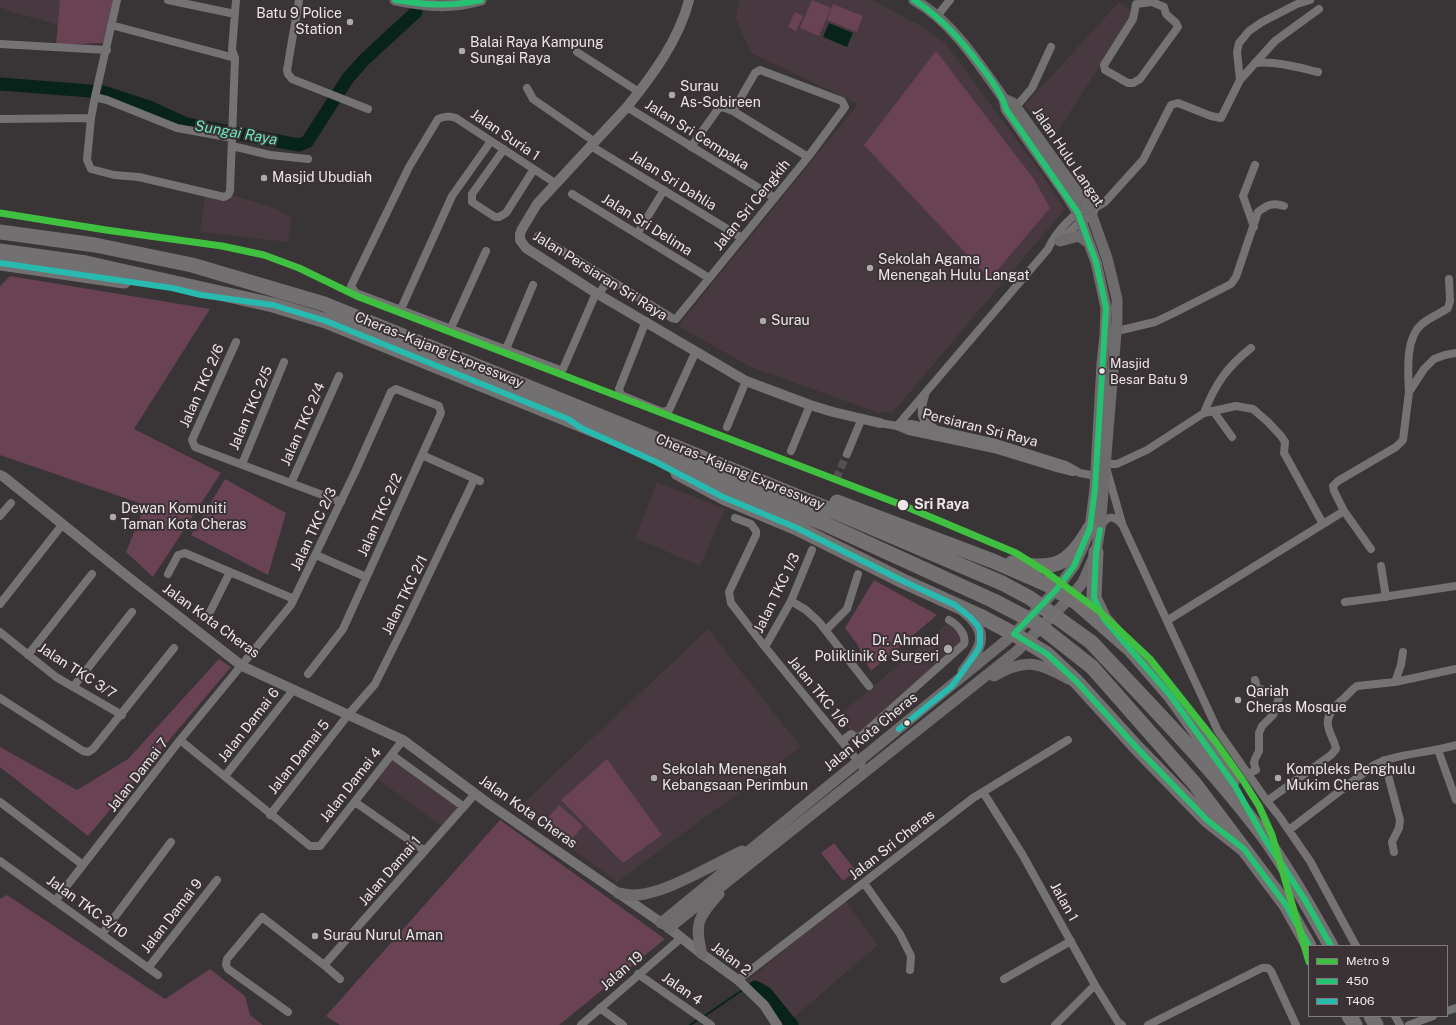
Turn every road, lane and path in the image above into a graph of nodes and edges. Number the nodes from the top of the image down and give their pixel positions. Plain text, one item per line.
1 (117, 0) edge
2 (168, 0) edge
3 (236, 0) edge
4 (299, 0) edge
5 (395, 0) edge
6 (481, 0) edge
7 (689, 0) edge
8 (914, 0) edge
9 (950, 0) edge
10 (1310, 0) edge
11 (1135, 2) edge
12 (1319, 9) dead end
13 (235, 14) junction
14 (937, 16) junction
15 (111, 25) junction
16 (0, 44) edge
17 (1051, 47) dead end
18 (106, 50) junction
19 (577, 52) dead end
20 (235, 58) junction
21 (1255, 63) junction
22 (1318, 72) dead end
23 (1240, 80) junction
24 (527, 88) dead end
25 (639, 92) junction
26 (94, 97) junction
27 (1004, 99) junction
28 (627, 107) junction
29 (1016, 107) junction
30 (368, 109) dead end
31 (733, 111) junction
32 (91, 118) junction
33 (0, 119) edge
34 (232, 139) junction
35 (491, 141) junction
36 (593, 144) junction
37 (691, 147) junction
38 (504, 149) junction
39 (808, 157) junction
40 (308, 159) dead end
41 (1255, 166) dead end
42 (534, 169) junction
43 (555, 183) junction
44 (664, 190) junction
45 (572, 194) dead end
46 (775, 198) junction
47 (1284, 206) dead end
48 (1087, 213) junction
49 (0, 225) edge
50 (1254, 227) junction
51 (0, 232) edge
52 (637, 234) junction
53 (538, 236) dead end
54 (742, 238) junction
55 (1060, 241) junction
56 (1089, 242) junction
57 (95, 245) junction
58 (1048, 249) junction
59 (0, 251) edge
60 (486, 251) dead end
61 (0, 262) edge
62 (709, 278) junction
63 (1449, 278) dead end
64 (608, 280) junction
65 (533, 285) dead end
66 (598, 294) junction
67 (273, 305) junction
68 (401, 309) junction
69 (646, 321) junction
70 (451, 328) junction
71 (1117, 331) junction
72 (236, 342) dead end
73 (1251, 348) dead end
74 (506, 349) junction
75 (696, 351) junction
76 (1456, 353) edge
77 (284, 362) dead end
78 (339, 376) dead end
79 (746, 381) junction
80 (391, 392) joint
81 (926, 392) junction
82 (1409, 392) junction
83 (810, 405) junction
84 (1214, 412) junction
85 (1204, 413) junction
86 (862, 418) junction
87 (568, 419) junction
88 (880, 422) joint
89 (727, 426) dead end
90 (897, 426) junction
91 (940, 432) junction
92 (1232, 437) dead end
93 (791, 451) dead end
94 (847, 454) tunnel mouth
95 (422, 455) junction
96 (711, 460) junction
97 (242, 464) junction
98 (1105, 464) junction
99 (1080, 473) junction
100 (0, 475) edge
101 (1096, 476) junction
102 (291, 483) junction
103 (341, 502) junction
104 (11, 503) dead end
105 (1344, 511) junction
106 (0, 516) edge
107 (735, 518) dead end
108 (1323, 524) junction
109 (62, 525) junction
110 (1123, 526) junction
111 (1095, 528) junction
112 (1371, 549) dead end
113 (812, 550) dead end
114 (1096, 552) junction
115 (316, 555) junction
116 (993, 561) junction
117 (1381, 566) dead end
118 (230, 572) junction
119 (92, 574) dead end
120 (168, 574) dead end
121 (858, 574) dead end
122 (366, 577) junction
123 (1456, 586) edge
124 (1056, 590) junction
125 (1386, 597) junction
126 (1070, 598) junction
127 (294, 599) junction
128 (790, 602) junction
129 (1345, 602) dead end
130 (0, 604) edge
131 (955, 605) junction
132 (132, 612) dead end
133 (210, 612) dead end
134 (949, 620) dead end
135 (1168, 620) junction
136 (826, 630) junction
137 (0, 632) edge
138 (1019, 642) junction
139 (174, 648) dead end
140 (765, 648) junction
141 (1130, 650) junction
142 (1403, 652) dead end
143 (28, 655) junction
144 (242, 666) junction
145 (1456, 669) edge
146 (308, 674) dead end
147 (1255, 680) dead end
148 (1077, 682) junction
149 (1395, 682) junction
150 (869, 686) dead end
151 (952, 686) junction
152 (73, 687) junction
153 (294, 689) junction
154 (961, 695) junction
155 (0, 698) edge
156 (122, 715) junction
157 (348, 716) junction
158 (180, 740) junction
159 (403, 740) junction
160 (1068, 740) dead end
161 (842, 741) junction
162 (1456, 745) edge
163 (1438, 750) junction
164 (392, 754) junction
165 (1384, 760) junction
166 (858, 761) junction
167 (866, 771) junction
168 (1248, 774) junction
169 (225, 776) junction
170 (983, 792) junction
171 (475, 794) junction
172 (1456, 800) edge
173 (0, 802) edge
174 (355, 802) junction
175 (1266, 802) junction
176 (464, 807) junction
177 (270, 815) junction
178 (1289, 830) junction
179 (1263, 836) junction
180 (171, 842) dead end
181 (757, 844) junction
182 (1244, 849) junction
183 (425, 851) junction
184 (1394, 852) dead end
185 (0, 861) edge
186 (83, 866) junction
187 (740, 871) junction
188 (217, 880) dead end
189 (864, 883) junction
190 (618, 893) junction
191 (55, 901) junction
192 (665, 925) junction
193 (102, 934) junction
194 (681, 938) junction
195 (1070, 941) junction
196 (1309, 945) edge
197 (1330, 945) edge
198 (1355, 945) edge
199 (702, 954) junction
200 (324, 965) junction
201 (148, 968) junction
202 (910, 970) dead end
203 (638, 974) junction
204 (158, 975) dead end
205 (340, 979) dead end
206 (1004, 979) dead end
207 (738, 980) junction
208 (1095, 985) junction
209 (600, 1008) junction
210 (288, 1012) dead end
211 (1430, 1017) edge
212 (708, 1023) edge
213 (1118, 1024) edge
214 (1294, 1024) edge
215 (581, 1025) edge
216 (623, 1025) edge
217 (778, 1025) edge
218 (1055, 1025) edge
219 (1148, 1025) edge
220 (1409, 1025) edge

1 - 15 street
2 - 13 street
3 - 13 street
4 - 30 street
5 - 6 main road
7 - 25 street, Jalan Persiaran Sri Raya
8 - 14 main road, Jalan Hulu Langat
9 - 14 street
10 - 23 street
11 - 11 street
12 - 21 street
13 - 20 street
14 - 27 main road, Jalan Hulu Langat
15 - 18 street
15 - 20 street
16 - 18 street
17 - 29 street
18 - 26 street
19 - 25 street
20 - 34 street
21 - 22 street
21 - 23 street
23 - 48 street
24 - 36 street, Jalan Sri Dahlia
25 - 28 street, Jalan Persiaran Sri Raya
26 - 32 street
26 - 34 street
27 - 29 main road, Jalan Hulu Langat
27 - 48 main road, Jalan Hulu Langat
28 - 36 street, Jalan Persiaran Sri Raya
28 - 37 street, Jalan Sri Cempaka
29 - 48 main road, Jalan Hulu Langat
31 - 37 street
31 - 39 street
31 - 39 street, Jalan Sri Cengkih
32 - 33 street
32 - 34 street
34 - 40 street
35 - 38 street, Jalan Suria 1
35 - 68 street
35 - 68 street, Jalan Suria 1
36 - 43 street, Jalan Persiaran Sri Raya
36 - 44 street, Jalan Sri Dahlia
37 - 46 street, Jalan Sri Cempaka
38 - 42 street, Jalan Suria 1
38 - 42 street
39 - 46 street, Jalan Sri Cengkih
41 - 50 street
42 - 43 street, Jalan Suria 1
43 - 66 street, Jalan Persiaran Sri Raya
44 - 52 street
44 - 54 street, Jalan Sri Dahlia
45 - 52 street, Jalan Sri Delima
46 - 54 street, Jalan Sri Cengkih
47 - 50 street
48 - 55 street
48 - 56 main road, Jalan Hulu Langat
48 - 58 street
48 - 71 main road, Jalan Hulu Langat
49 - 57 highway
50 - 71 street
51 - 57 highway, Cheras–Kajang Expressway
52 - 62 street, Jalan Sri Delima
53 - 64 street
54 - 62 street, Jalan Sri Cengkih
55 - 56 main road
55 - 58 street
56 - 101 main road, Jalan Hulu Langat
57 - 96 highway, Cheras–Kajang Expressway
58 - 81 street
59 - 67 highway, Cheras–Kajang Expressway
60 - 70 street
61 - 67 highway
62 - 64 street, Jalan Sri Cengkih
63 - 82 street
64 - 66 street
65 - 74 street
66 - 69 street, Jalan Persiaran Sri Raya
66 - 74 street
67 - 87 highway, Cheras–Kajang Expressway
68 - 70 street
69 - 75 street, Jalan Persiaran Sri Raya
69 - 75 street
70 - 74 street
71 - 98 main road, Jalan Hulu Langat
72 - 97 street, Jalan TKC 2/6
73 - 85 street
75 - 79 street, Jalan Persiaran Sri Raya
76 - 82 street
77 - 97 street, Jalan TKC 2/5
78 - 102 street, Jalan TKC 2/4
79 - 83 street, Jalan Persiaran Sri Raya
79 - 89 street
80 - 95 street, Jalan TKC 2/2
80 - 103 street, Jalan TKC 2/3
81 - 90 street
81 - 91 street
82 - 105 street
83 - 86 street, Jalan Persiaran Sri Raya
83 - 93 street
84 - 85 street
84 - 92 street
84 - 108 street
85 - 98 street
86 - 88 street, Jalan Persiaran Sri Raya
86 - 94 street
87 - 131 highway
87 - 182 highway, Cheras–Kajang Expressway, bridge
88 - 90 street, Jalan Persiaran Sri Raya
90 - 91 street, Persiaran Sri Raya
90 - 99 street, Persiaran Sri Raya
91 - 99 street, Persiaran Sri Raya
95 - 122 street, Jalan TKC 2/2
95 - 157 street, Jalan TKC 2/1
96 - 116 highway
96 - 179 highway, Cheras–Kajang Expressway, bridge
97 - 102 street
98 - 110 street
98 - 111 main road, Jalan Hulu Langat
99 - 101 street, Persiaran Sri Raya
100 - 109 street, Jalan Kota Cheras
101 - 111 main road, Jalan Hulu Langat
102 - 103 street
103 - 115 street, Jalan TKC 2/3
104 - 106 street
105 - 108 street
105 - 112 street
107 - 140 street, Jalan TKC 1/6
108 - 135 street
109 - 130 street
109 - 144 street, Jalan Kota Cheras
110 - 111 street
110 - 135 street
111 - 114 main road, Jalan Hulu Langat
111 - 116 highway
111 - 124 main road, Jalan Hulu Langat
113 - 128 street, Jalan TKC 1/3
114 - 126 main road, Jalan Hulu Langat
114 - 141 highway
115 - 122 street
115 - 127 street, Jalan TKC 2/3
116 - 124 highway
117 - 125 street
118 - 120 street
118 - 127 street
118 - 133 street
119 - 143 street
121 - 136 street
122 - 146 street, Jalan TKC 2/2
123 - 125 street
124 - 126 highway
124 - 138 main road, Jalan Hulu Langat
125 - 129 street
126 - 138 main road, Jalan Hulu Langat
126 - 141 highway
127 - 144 street, Jalan TKC 2/3
128 - 136 street
128 - 140 street, Jalan TKC 1/3
131 - 138 highway
131 - 151 main road
132 - 152 street
134 - 161 street
135 - 168 street
136 - 150 street
137 - 143 street, Jalan TKC 3/7
138 - 148 highway
138 - 151 main road, Jalan Kota Cheras
138 - 154 main road, Jalan Kota Cheras
139 - 156 street
140 - 161 street, Jalan TKC 1/6
141 - 179 highway
142 - 149 street
143 - 152 street, Jalan TKC 3/7
144 - 153 street, Jalan Kota Cheras
144 - 158 street, Jalan Damai 7
145 - 149 street
147 - 168 street
148 - 154 main road
148 - 182 highway
149 - 175 street
151 - 166 main road, Jalan Kota Cheras
152 - 156 street, Jalan TKC 3/7
153 - 157 street, Jalan Kota Cheras
153 - 169 street, Jalan Damai 6
154 - 167 main road, Jalan Kota Cheras
155 - 156 street
157 - 159 street, Jalan Kota Cheras
157 - 177 street, Jalan Damai 5
158 - 169 street
158 - 186 street, Jalan Damai 7
159 - 164 street, Jalan Damai 4
159 - 171 street, Jalan Kota Cheras
160 - 170 street, Jalan Sri Cheras
161 - 166 street, Jalan TKC 1/6
162 - 163 street
163 - 165 street
163 - 172 street
164 - 174 street, Jalan Damai 4
164 - 176 street
165 - 178 street
165 - 184 street
166 - 167 street, Jalan TKC 1/6
166 - 181 main road, Jalan Kota Cheras
167 - 187 main road, Jalan Kota Cheras
168 - 175 street
169 - 177 street
170 - 189 street, Jalan Sri Cheras
170 - 195 street, Jalan 1
171 - 176 street, Jalan Damai 1
171 - 190 street, Jalan Kota Cheras
173 - 186 street
174 - 177 street, Jalan Damai 4
174 - 183 street
175 - 178 street
176 - 183 street, Jalan Damai 1
178 - 198 street
179 - 197 highway, Cheras–Kajang Expressway
180 - 193 street
181 - 190 main road
181 - 192 main road, Jalan Kota Cheras
182 - 196 highway, Cheras–Kajang Expressway
183 - 200 street, Jalan Damai 1
185 - 191 street, Jalan TKC 3/10
186 - 191 street, Jalan Damai 7
187 - 192 main road, Jalan Kota Cheras
187 - 199 main road
188 - 201 street, Jalan Damai 9
189 - 202 street
189 - 207 street, Jalan Sri Cheras
190 - 192 street, Jalan Kota Cheras
191 - 193 street, Jalan TKC 3/10
192 - 194 street, Jalan 2
193 - 201 street, Jalan TKC 3/10
194 - 199 street, Jalan 2
194 - 203 street, Jalan 19
195 - 206 street
195 - 208 street, Jalan 1
199 - 207 street, Jalan 2
200 - 205 street
200 - 210 street
201 - 204 street, Jalan TKC 3/10
203 - 209 street, Jalan 19
203 - 212 street, Jalan 4
207 - 217 street, Jalan 2
208 - 213 street, Jalan 1
208 - 218 street
209 - 215 street, Jalan 19
209 - 216 street
211 - 220 street
214 - 219 street

